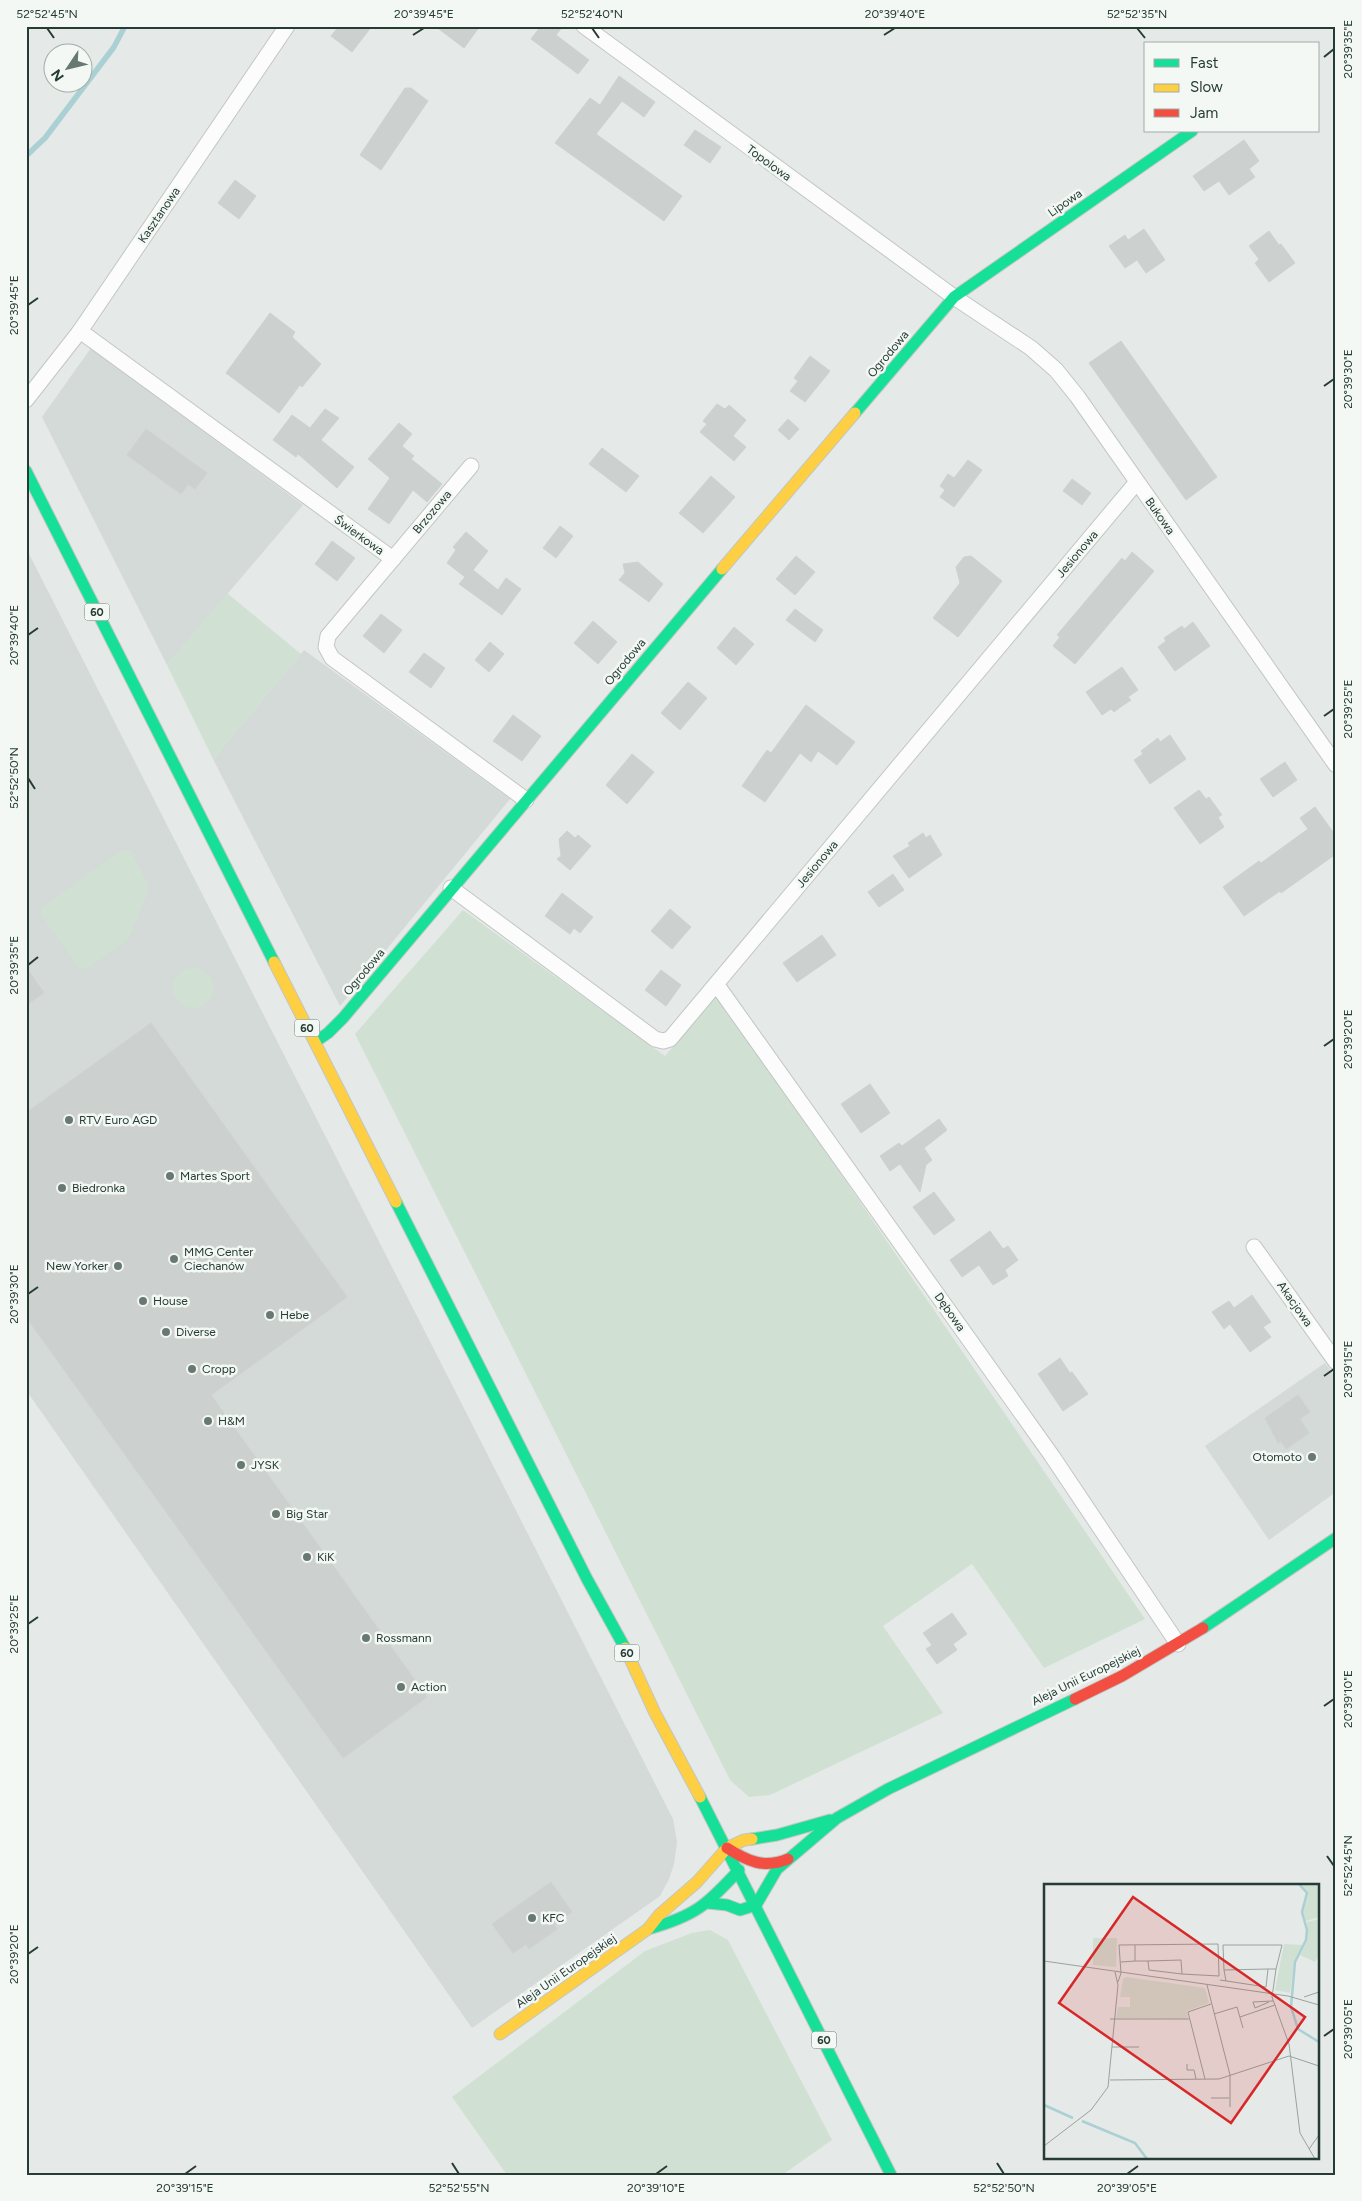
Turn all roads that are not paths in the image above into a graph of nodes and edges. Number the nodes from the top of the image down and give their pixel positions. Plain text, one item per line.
1 (287, 26) edge
2 (584, 26) edge
3 (1191, 132) edge
4 (954, 297) junction
5 (80, 331) junction
6 (26, 400) edge
7 (471, 466) dead end
8 (26, 471) edge
9 (1136, 483) junction
10 (393, 559) junction
11 (1336, 765) edge
12 (526, 800) junction
13 (451, 888) junction
14 (717, 985) junction
15 (314, 1042) junction
16 (1254, 1247) dead end
17 (1336, 1362) edge
18 (1336, 1538) edge
19 (1178, 1644) junction
20 (837, 1818) junction
21 (727, 1848) junction
22 (788, 1859) junction
23 (738, 1870) junction
24 (708, 1903) junction
25 (756, 1905) junction
26 (648, 1929) junction
27 (500, 2034) dead end
28 (891, 2175) edge

1 - 5 street, Kasztanowa
2 - 4 street, Topolowa
3 - 4 main road, Lipowa
4 - 9 street, Bukowa
4 - 12 main road, Ogrodowa
5 - 6 street, Kasztanowa
5 - 10 street, Świerkowa
7 - 10 street, Brzozowa
8 - 15 main road, 60
9 - 11 street, Bukowa
9 - 14 street, Jesionowa
10 - 12 street, Świerkowa
12 - 13 main road, Ogrodowa
13 - 14 street, Jesionowa
13 - 15 main road, Ogrodowa
14 - 19 street, Dębowa
15 - 21 main road, 60
16 - 17 street, Akacjowa
18 - 19 main road, Aleja Unii Europejskiej
19 - 20 main road, Aleja Unii Europejskiej
20 - 21 main road, Aleja Unii Europejskiej
20 - 22 main road, Aleja Unii Europejskiej
21 - 22 main road, Aleja Unii Europejskiej
21 - 23 main road, 60
21 - 26 main road, Aleja Unii Europejskiej
22 - 25 main road, Aleja Unii Europejskiej
23 - 24 main road, Aleja Unii Europejskiej
23 - 25 main road, 60
24 - 25 main road
24 - 26 main road, Aleja Unii Europejskiej
25 - 28 main road, 60
26 - 27 main road, Aleja Unii Europejskiej

